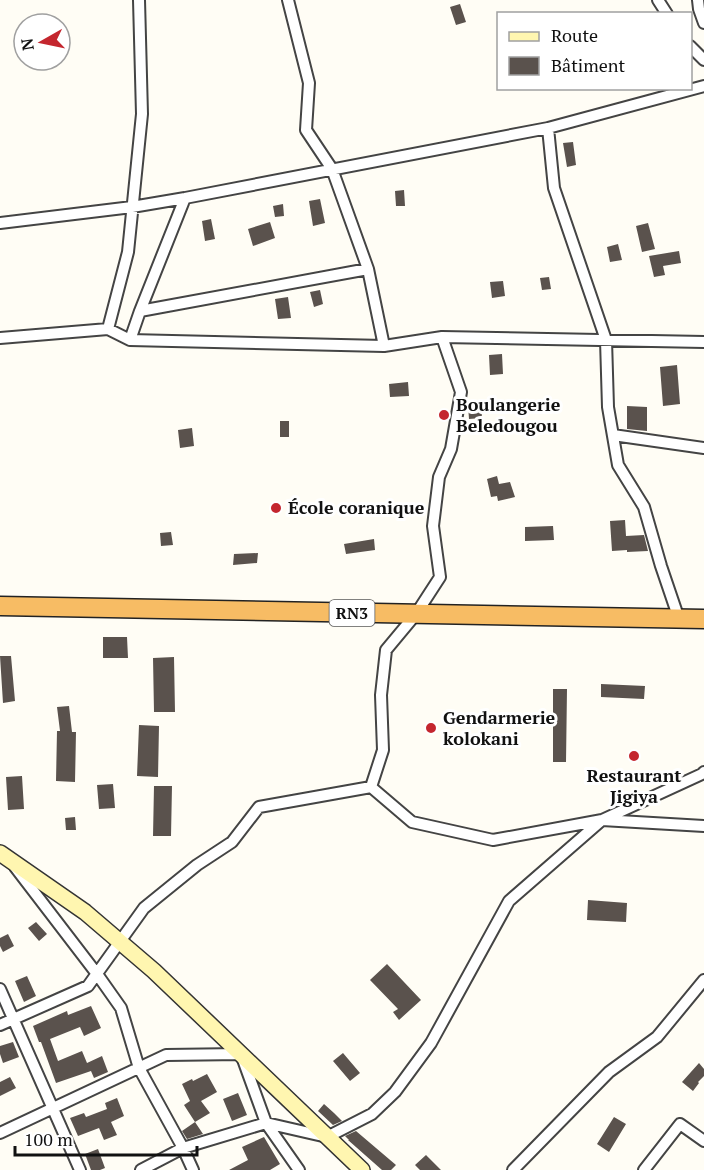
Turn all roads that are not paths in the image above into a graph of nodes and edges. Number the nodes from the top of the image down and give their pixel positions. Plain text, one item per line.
1 (139, 0) edge
2 (288, 0) edge
3 (698, 0) edge
4 (704, 23) edge
5 (692, 48) edge
6 (704, 60) edge
7 (689, 90) edge
8 (548, 128) junction
9 (332, 169) junction
10 (185, 198) junction
11 (132, 207) junction
12 (0, 223) edge
13 (368, 270) junction
14 (140, 311) junction
15 (108, 329) junction
16 (442, 337) junction
17 (0, 338) edge
18 (130, 340) junction
19 (606, 340) junction
20 (704, 342) edge
21 (384, 346) junction
22 (613, 435) junction
23 (704, 448) edge
24 (0, 606) edge
25 (416, 614) junction
26 (679, 619) junction
27 (704, 619) edge
28 (704, 772) edge
29 (371, 787) junction
30 (602, 820) junction
31 (704, 826) edge
32 (4, 855) edge
33 (119, 942) junction
34 (97, 974) junction
35 (704, 980) edge
36 (0, 989) edge
37 (13, 1018) junction
38 (0, 1025) edge
39 (241, 1054) junction
40 (139, 1068) junction
41 (53, 1109) junction
42 (266, 1123) junction
43 (0, 1133) edge
44 (327, 1137) junction
45 (704, 1141) edge
46 (183, 1148) junction
47 (80, 1170) edge
48 (141, 1170) edge
49 (192, 1170) edge
50 (299, 1170) edge
51 (362, 1170) edge
52 (513, 1170) edge
53 (644, 1170) edge

1 - 11 street
2 - 9 street
3 - 4 street
5 - 6 street
7 - 8 street
8 - 9 street
8 - 19 street
9 - 10 street
9 - 13 street
10 - 11 street
10 - 14 street
11 - 12 street
11 - 15 street
13 - 14 street
13 - 21 street
14 - 18 street
15 - 17 street
15 - 18 street
16 - 19 street
16 - 21 street
16 - 25 street
18 - 21 street
19 - 20 street
19 - 22 street
22 - 23 street
22 - 26 street
24 - 25 highway, RN3
25 - 26 highway, RN3
25 - 29 street
26 - 27 highway, RN3
28 - 30 street
29 - 30 street
29 - 33 street
30 - 31 street
30 - 44 street
32 - 33 main road
32 - 34 street
33 - 34 street
33 - 39 main road
34 - 37 street
34 - 40 street
35 - 52 street
36 - 37 street
37 - 38 street
37 - 41 street
39 - 40 street
39 - 42 street
39 - 44 main road
40 - 41 street
40 - 46 street
41 - 43 street
41 - 47 street
42 - 44 street
42 - 46 street
42 - 50 street
44 - 51 main road
45 - 53 street
46 - 48 street
46 - 49 street

